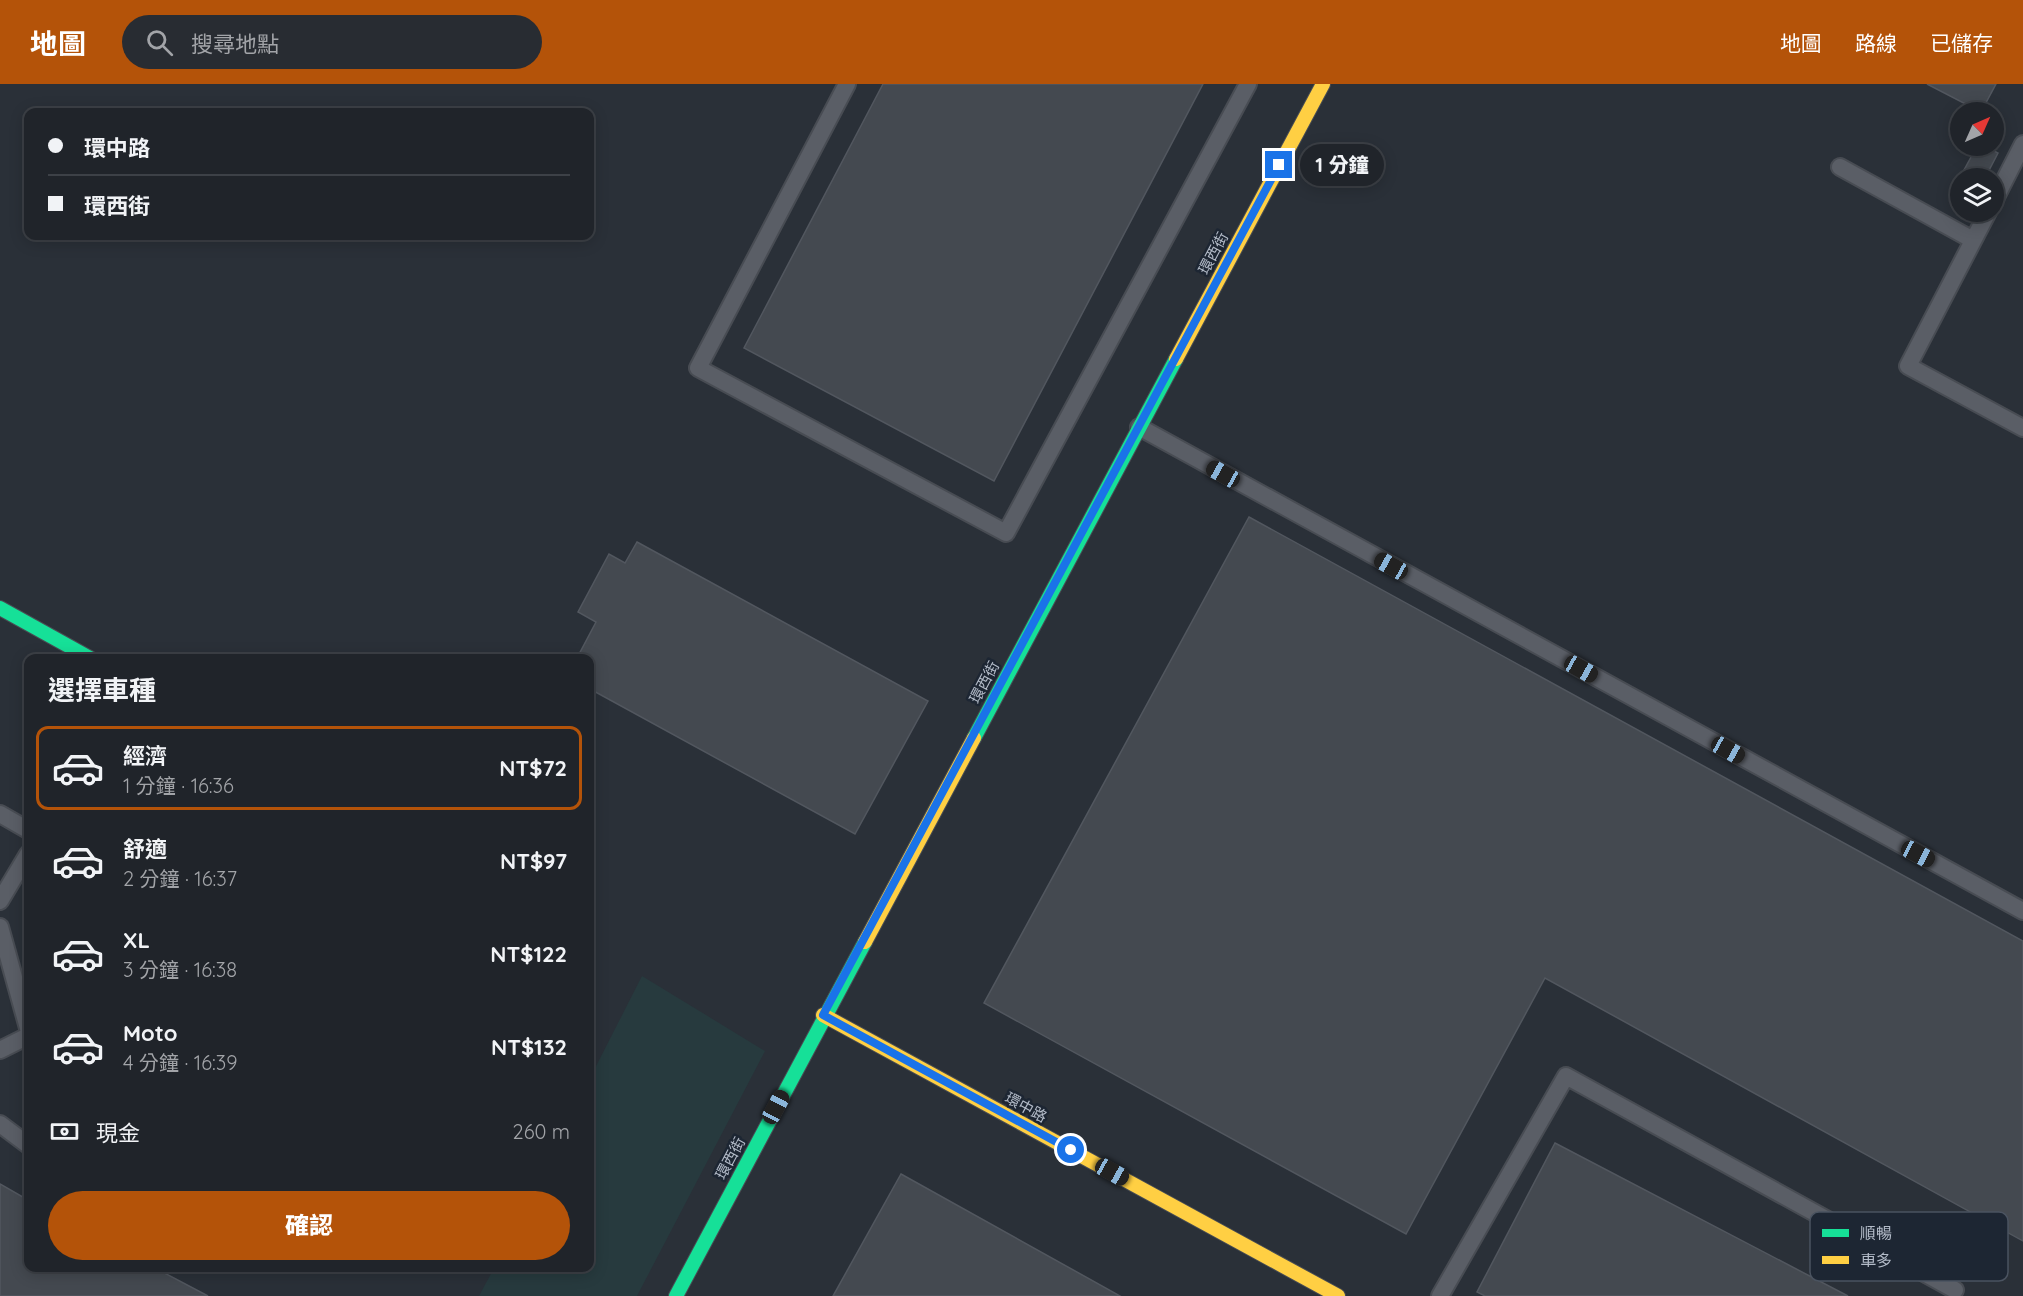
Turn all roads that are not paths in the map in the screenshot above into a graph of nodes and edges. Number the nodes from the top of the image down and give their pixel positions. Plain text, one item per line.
1 (847, 84) edge
2 (1248, 84) edge
3 (1323, 84) edge
4 (2023, 144) edge
5 (1840, 167) dead end
6 (2004, 181) edge
7 (1983, 222) edge
8 (1973, 240) junction
9 (1139, 428) junction
10 (2023, 428) edge
11 (0, 608) edge
12 (83, 654) edge
13 (0, 814) edge
14 (24, 828) edge
15 (24, 861) edge
16 (0, 901) edge
17 (2023, 911) edge
18 (0, 927) edge
19 (24, 1014) edge
20 (823, 1015) junction
21 (24, 1038) edge
22 (0, 1050) edge
23 (0, 1124) edge
24 (24, 1142) edge
25 (1813, 1212) edge
26 (1939, 1281) edge
27 (1955, 1290) dead end
28 (676, 1296) edge
29 (1338, 1296) edge
30 (1440, 1296) edge

1 - 2 lane
3 - 9 street, 環西街
4 - 6 lane
5 - 8 lane
7 - 8 lane
8 - 10 lane
9 - 17 lane
9 - 20 street, 環西街
11 - 12 street
13 - 14 lane
15 - 16 lane
18 - 19 lane
20 - 28 street, 環西街
20 - 29 street, 環中路
21 - 22 lane
23 - 24 lane
25 - 30 lane
26 - 27 lane

